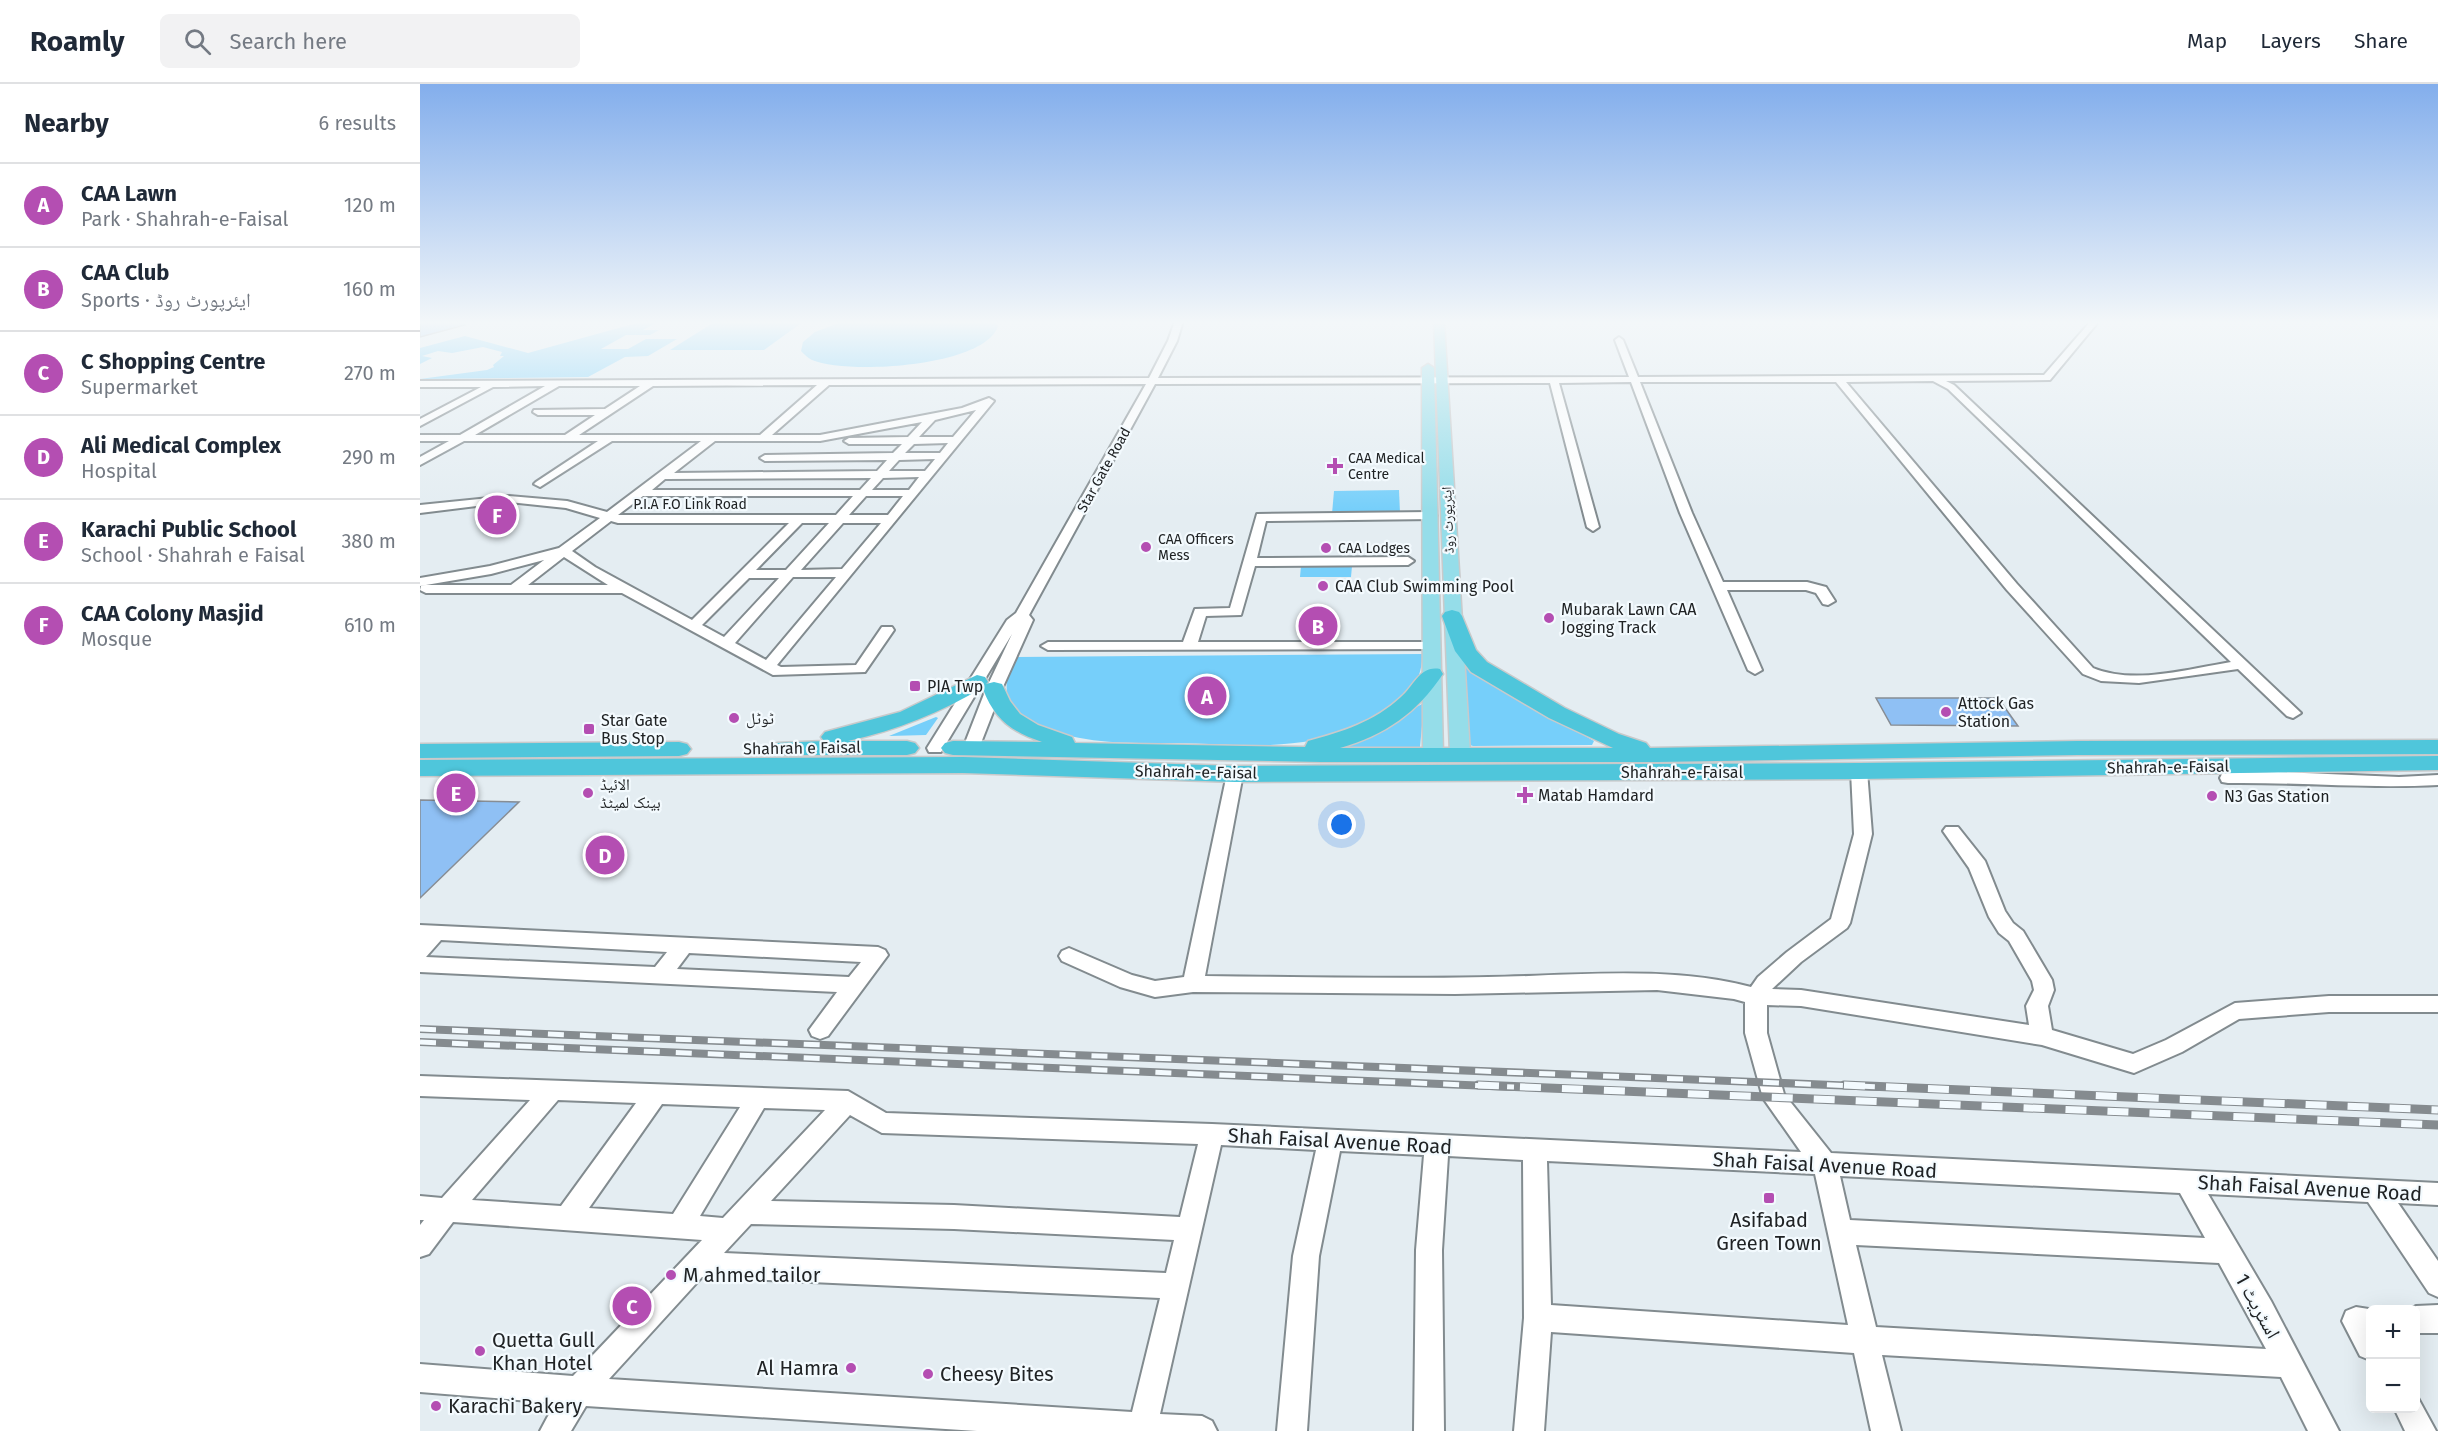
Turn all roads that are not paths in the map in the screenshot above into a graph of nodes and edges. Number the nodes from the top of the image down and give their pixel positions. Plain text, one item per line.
1 (492, 384) junction
2 (501, 384) edge
3 (556, 384) edge
4 (651, 384) edge
5 (825, 384) edge
6 (1003, 384) edge
7 (1150, 384) edge
8 (1436, 384) edge
9 (1436, 384) edge
10 (1555, 384) edge
11 (1635, 384) edge
12 (1843, 384) edge
13 (1945, 384) edge
14 (422, 385) edge
15 (989, 401) junction
16 (538, 412) dead end
17 (607, 412) junction
18 (931, 418) junction
19 (420, 423) edge
20 (859, 431) junction
21 (420, 438) edge
22 (462, 438) junction
23 (567, 439) junction
24 (608, 439) junction
25 (711, 439) junction
26 (761, 439) junction
27 (787, 439) junction
28 (957, 440) junction
29 (849, 441) junction
30 (910, 441) junction
31 (943, 456) junction
32 (895, 457) junction
33 (765, 458) junction
34 (833, 458) junction
35 (420, 462) edge
36 (880, 474) junction
37 (929, 474) junction
38 (746, 475) junction
39 (781, 475) junction
40 (816, 475) junction
41 (664, 476) junction
42 (540, 484) dead end
43 (641, 493) junction
44 (726, 493) junction
45 (761, 493) junction
46 (797, 493) junction
47 (862, 493) junction
48 (913, 493) junction
49 (420, 509) edge
50 (610, 516) junction
51 (1431, 516) junction
52 (734, 518) junction
53 (696, 519) junction
54 (771, 519) junction
55 (799, 519) junction
56 (838, 519) junction
57 (891, 519) junction
58 (1593, 527) dead end
59 (564, 551) junction
60 (1408, 561) dead end
61 (1249, 562) junction
62 (789, 573) junction
63 (846, 573) junction
64 (744, 574) junction
65 (420, 582) edge
66 (1718, 586) junction
67 (420, 589) edge
68 (513, 589) junction
69 (627, 589) junction
70 (1828, 601) dead end
71 (1452, 616) junction
72 (693, 627) junction
73 (887, 630) dead end
74 (725, 645) junction
75 (1048, 646) dead end
76 (1189, 646) junction
77 (1432, 646) junction
78 (2242, 664) junction
79 (768, 668) junction
80 (1755, 670) dead end
81 (1432, 674) junction
82 (986, 686) junction
83 (2293, 713) dead end
84 (2438, 746) edge
85 (971, 748) junction
86 (775, 749) junction
87 (1087, 749) junction
88 (420, 751) edge
89 (1433, 754) junction
90 (1460, 754) junction
91 (1656, 754) junction
92 (931, 756) junction
93 (2438, 763) edge
94 (1232, 764) junction
95 (420, 768) edge
96 (1859, 771) junction
97 (2228, 778) dead end
98 (2438, 780) edge
99 (1952, 831) dead end
100 (428, 933) edge
101 (685, 944) junction
102 (420, 951) edge
103 (1069, 956) dead end
104 (420, 964) edge
105 (660, 976) junction
106 (1193, 984) junction
107 (854, 985) junction
108 (1756, 997) junction
109 (2438, 1004) edge
110 (820, 1030) dead end
111 (2042, 1036) junction
112 (420, 1086) edge
113 (552, 1091) junction
114 (656, 1094) junction
115 (758, 1098) junction
116 (849, 1101) junction
117 (1212, 1134) junction
118 (1330, 1140) junction
119 (1437, 1146) junction
120 (1535, 1151) junction
121 (1825, 1165) junction
122 (2188, 1183) junction
123 (2375, 1191) junction
124 (2438, 1194) edge
125 (420, 1208) edge
126 (448, 1209) junction
127 (567, 1218) junction
128 (737, 1221) junction
129 (679, 1227) junction
130 (1190, 1229) junction
131 (1840, 1232) junction
132 (420, 1245) edge
133 (2227, 1251) junction
134 (698, 1264) junction
135 (2438, 1284) edge
136 (1176, 1286) junction
137 (1538, 1318) junction
138 (2438, 1319) edge
139 (2420, 1320) edge
140 (2366, 1321) edge
141 (2366, 1339) edge
142 (1865, 1340) junction
143 (2289, 1364) junction
144 (420, 1378) edge
145 (579, 1391) junction
146 (2411, 1413) edge
147 (1142, 1429) edge
148 (544, 1431) edge
149 (555, 1431) edge
150 (1202, 1431) edge
151 (1292, 1431) edge
152 (1429, 1431) edge
153 (1529, 1431) edge
154 (1886, 1431) edge
155 (2324, 1431) edge
156 (2421, 1431) edge

1 - 2 street
1 - 14 street
1 - 19 street
3 - 22 street
4 - 17 street
5 - 26 street
6 - 15 street
7 - 82 street, Star Gate Road
8 - 51 main road, ایئرپورٹ روڈ
9 - 71 main road, ایئرپورٹ روڈ
10 - 58 street
11 - 66 street
12 - 78 street
13 - 78 street
15 - 18 street
15 - 28 street
16 - 17 street
17 - 23 street
18 - 20 street
18 - 30 street
20 - 27 street
20 - 29 street
21 - 22 street
22 - 23 street
22 - 35 street
23 - 24 street
24 - 25 street
24 - 42 street
25 - 26 street
25 - 41 street
26 - 27 street
27 - 33 street
28 - 30 street
28 - 31 street
29 - 30 street
29 - 34 street
30 - 32 street
31 - 32 street
31 - 37 street
32 - 34 street
32 - 36 street
33 - 34 street
33 - 38 street
34 - 40 street
36 - 37 street
36 - 40 street
36 - 47 street
37 - 48 street
38 - 39 street
38 - 41 street
38 - 44 street
39 - 40 street
39 - 45 street
40 - 46 street
41 - 43 street
43 - 44 street
43 - 50 street
44 - 45 street
44 - 53 street
45 - 46 street
45 - 52 street
46 - 47 street
46 - 54 street
47 - 48 street
47 - 56 street
48 - 57 street
49 - 50 street, P.I.A F.O Link Road
50 - 53 street, P.I.A F.O Link Road
50 - 59 street
51 - 61 street
51 - 77 main road, ایئرپورٹ روڈ
52 - 53 street, P.I.A F.O Link Road
52 - 54 street, P.I.A F.O Link Road
54 - 55 street, P.I.A F.O Link Road
55 - 56 street, P.I.A F.O Link Road
55 - 64 street
56 - 57 street, P.I.A F.O Link Road
56 - 62 street
57 - 63 street
59 - 65 street
59 - 68 street
59 - 69 street
60 - 61 street
61 - 76 street
62 - 63 street
62 - 64 street
62 - 74 street
63 - 79 street
64 - 72 street
66 - 70 street
66 - 80 street
67 - 68 street
68 - 69 street
69 - 72 street
71 - 90 main road, ایئرپورٹ روڈ
71 - 91 highway
72 - 74 street
73 - 79 street
74 - 79 street
75 - 76 street
76 - 77 street
77 - 81 main road, ایئرپورٹ روڈ
78 - 83 street
81 - 89 main road, ایئرپورٹ روڈ
81 - 94 highway
82 - 85 street, Star Gate Road
82 - 86 highway
82 - 87 highway
82 - 92 street, Star Gate Road
84 - 91 highway, Shahrah-e-Faisal
85 - 87 highway, Shahrah e Faisal
85 - 92 highway, Shahrah e Faisal
86 - 88 highway, Shahrah e Faisal
86 - 92 highway, Shahrah e Faisal
87 - 94 highway, Shahrah-e-Faisal
89 - 90 highway, Shahrah-e-Faisal
89 - 94 highway, Shahrah-e-Faisal
90 - 91 highway, Shahrah-e-Faisal
92 - 94 highway, Shahrah-e-Faisal
92 - 95 highway, Shahrah e Faisal
93 - 96 highway, Shahrah-e-Faisal
94 - 96 highway, Shahrah-e-Faisal
94 - 106 street
96 - 108 street
97 - 98 street
99 - 111 street
100 - 101 street
100 - 102 street
101 - 105 street
101 - 107 street
103 - 106 street
104 - 105 street
105 - 107 street
106 - 108 street
107 - 110 street
108 - 111 street
108 - 121 street
109 - 111 street
112 - 113 street
113 - 114 street
113 - 126 street
114 - 115 street
114 - 127 street
115 - 116 street
115 - 129 street
116 - 117 street, Shah Faisal Avenue Road
116 - 128 street
117 - 118 street, Shah Faisal Avenue Road
117 - 130 street
118 - 119 street, Shah Faisal Avenue Road
118 - 151 street
119 - 120 street, Shah Faisal Avenue Road
119 - 152 street
120 - 121 street, Shah Faisal Avenue Road
120 - 137 street
121 - 122 street, Shah Faisal Avenue Road
121 - 131 street
122 - 123 street, Shah Faisal Avenue Road
122 - 133 street, اسٹریٹ 1
123 - 124 street, Shah Faisal Avenue Road
123 - 135 street
125 - 126 street
126 - 127 street
126 - 132 street
127 - 129 street
128 - 129 street
128 - 130 street
128 - 134 street
130 - 136 street
131 - 133 street
131 - 142 street
133 - 143 street, اسٹریٹ 1
134 - 136 street
134 - 145 street
136 - 147 street
137 - 142 street
137 - 153 street
138 - 139 street
140 - 141 street
142 - 143 street
142 - 154 street
143 - 155 street, اسٹریٹ 1
144 - 145 street
145 - 147 street
145 - 148 street
145 - 149 street
146 - 156 street
147 - 150 street

